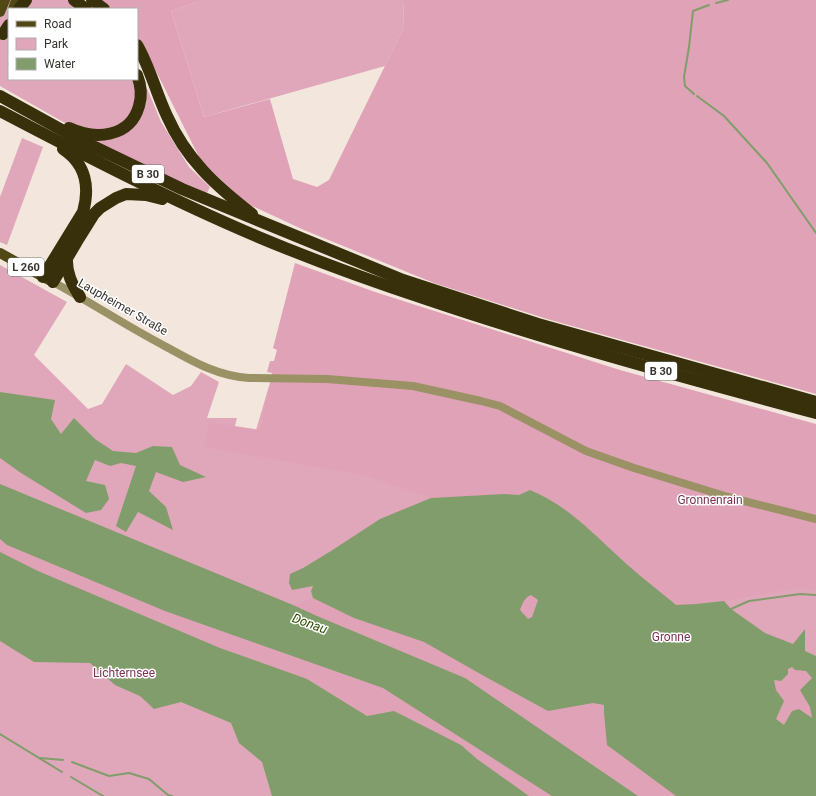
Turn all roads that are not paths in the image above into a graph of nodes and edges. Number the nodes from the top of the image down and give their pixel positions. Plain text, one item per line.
1 (5, 0) edge
2 (26, 0) edge
3 (74, 0) edge
4 (92, 0) edge
5 (20, 8) edge
6 (85, 8) edge
7 (103, 8) edge
8 (0, 12) edge
9 (8, 21) edge
10 (4, 33) edge
11 (138, 47) edge
12 (138, 78) edge
13 (0, 96) edge
14 (0, 112) edge
15 (37, 118) junction
16 (46, 135) junction
17 (188, 206) junction
18 (262, 222) junction
19 (0, 253) edge
20 (67, 257) junction
21 (48, 279) junction
22 (80, 297) junction
23 (816, 402) edge
24 (816, 413) edge
25 (816, 519) edge

1 - 8 main road
2 - 5 highway
3 - 6 highway
4 - 7 highway
9 - 10 main road
11 - 18 highway
12 - 15 highway
13 - 15 highway, B 30
14 - 16 highway, B 30
15 - 18 highway, B 30
16 - 17 highway, B 30
16 - 21 highway
17 - 20 highway
17 - 24 highway, B 30
18 - 23 highway, B 30
19 - 21 main road, Laupheimer Straße / L 260
20 - 21 highway
20 - 22 highway
21 - 22 street, Laupheimer Straße
22 - 25 street, Laupheimer Straße

